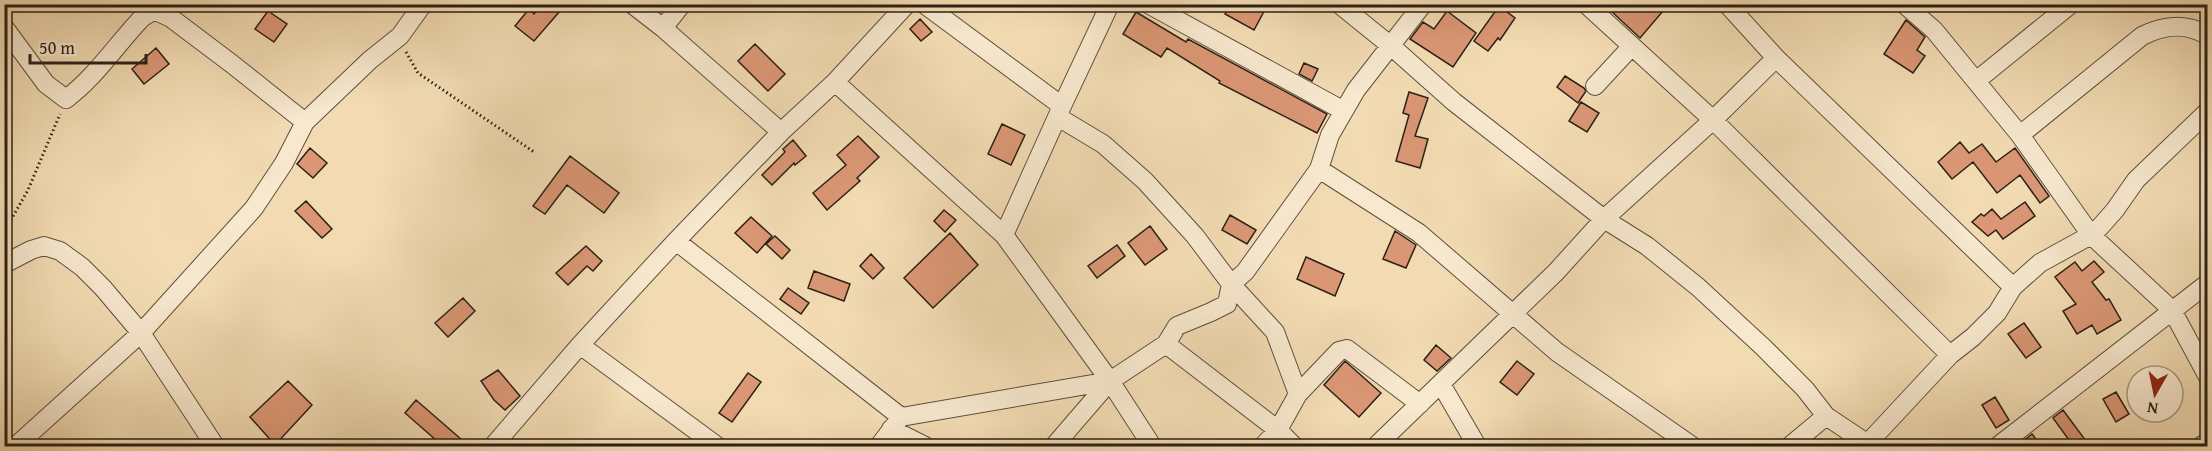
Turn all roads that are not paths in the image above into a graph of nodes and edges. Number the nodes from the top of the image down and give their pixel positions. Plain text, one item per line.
1 (423, 4) edge
2 (632, 4) edge
3 (682, 4) edge
4 (907, 4) edge
5 (924, 4) edge
6 (1110, 4) edge
7 (1148, 4) edge
8 (1339, 4) edge
9 (1423, 4) edge
10 (1586, 4) edge
11 (1727, 4) edge
12 (1904, 4) edge
13 (2071, 4) edge
14 (158, 8) edge
15 (4, 27) edge
16 (663, 27) junction
17 (2208, 36) edge
18 (1391, 46) junction
19 (1632, 46) junction
20 (1776, 58) junction
21 (1976, 81) junction
22 (835, 82) junction
23 (1596, 86) dead end
24 (1060, 111) junction
25 (1344, 111) junction
26 (2208, 111) edge
27 (1713, 120) junction
28 (305, 122) junction
29 (781, 132) junction
30 (2020, 135) junction
31 (1318, 169) junction
32 (1604, 219) junction
33 (2091, 235) junction
34 (1004, 236) junction
35 (676, 241) junction
36 (4, 264) edge
37 (2208, 283) edge
38 (1231, 285) junction
39 (2013, 287) junction
40 (2172, 310) junction
41 (1514, 314) junction
42 (141, 333) junction
43 (1166, 344) junction
44 (580, 345) junction
45 (1950, 355) junction
46 (2208, 377) edge
47 (1110, 381) junction
48 (1442, 384) junction
49 (1298, 394) junction
50 (1420, 404) junction
51 (1826, 416) junction
52 (896, 423) junction
53 (1278, 430) junction
54 (2208, 442) edge
55 (209, 444) edge
56 (1870, 445) edge
57 (16, 447) edge
58 (493, 447) edge
59 (717, 447) edge
60 (879, 447) edge
61 (925, 447) edge
62 (1054, 447) edge
63 (1152, 447) edge
64 (1263, 447) edge
65 (1294, 447) edge
66 (1376, 447) edge
67 (1477, 447) edge
68 (1692, 447) edge
69 (1790, 447) edge
70 (1998, 447) edge
71 (2201, 447) edge

1 - 28 street
2 - 16 street
3 - 16 street
4 - 22 street
5 - 24 street
6 - 24 street
7 - 25 street
8 - 18 street
9 - 18 street
10 - 19 street
11 - 20 street
12 - 21 street
13 - 21 street
14 - 15 street
14 - 28 street
16 - 29 street
17 - 30 street
18 - 25 street
18 - 32 street
19 - 23 street
19 - 27 street
20 - 27 street
20 - 39 street
21 - 30 street
22 - 29 street
22 - 34 street
24 - 34 street
24 - 38 street
25 - 31 street
26 - 33 street
27 - 32 street
27 - 45 street
28 - 42 street
29 - 35 street
30 - 33 street
31 - 38 street
31 - 41 street
32 - 41 street
32 - 51 street
33 - 39 street
33 - 40 street
34 - 47 street
35 - 44 street
35 - 52 street
36 - 42 street
37 - 40 street
38 - 43 street
38 - 49 street
39 - 45 street
40 - 46 street
40 - 70 street
41 - 48 street
41 - 68 street
42 - 55 street
42 - 57 street
43 - 47 street
43 - 53 street
44 - 58 street
44 - 59 street
45 - 56 street
47 - 52 street
47 - 62 street
47 - 63 street
48 - 50 street
48 - 67 street
49 - 50 street
49 - 53 street
50 - 66 street
51 - 56 street
51 - 69 street
52 - 60 street
52 - 61 street
53 - 64 street
53 - 65 street
54 - 71 street

